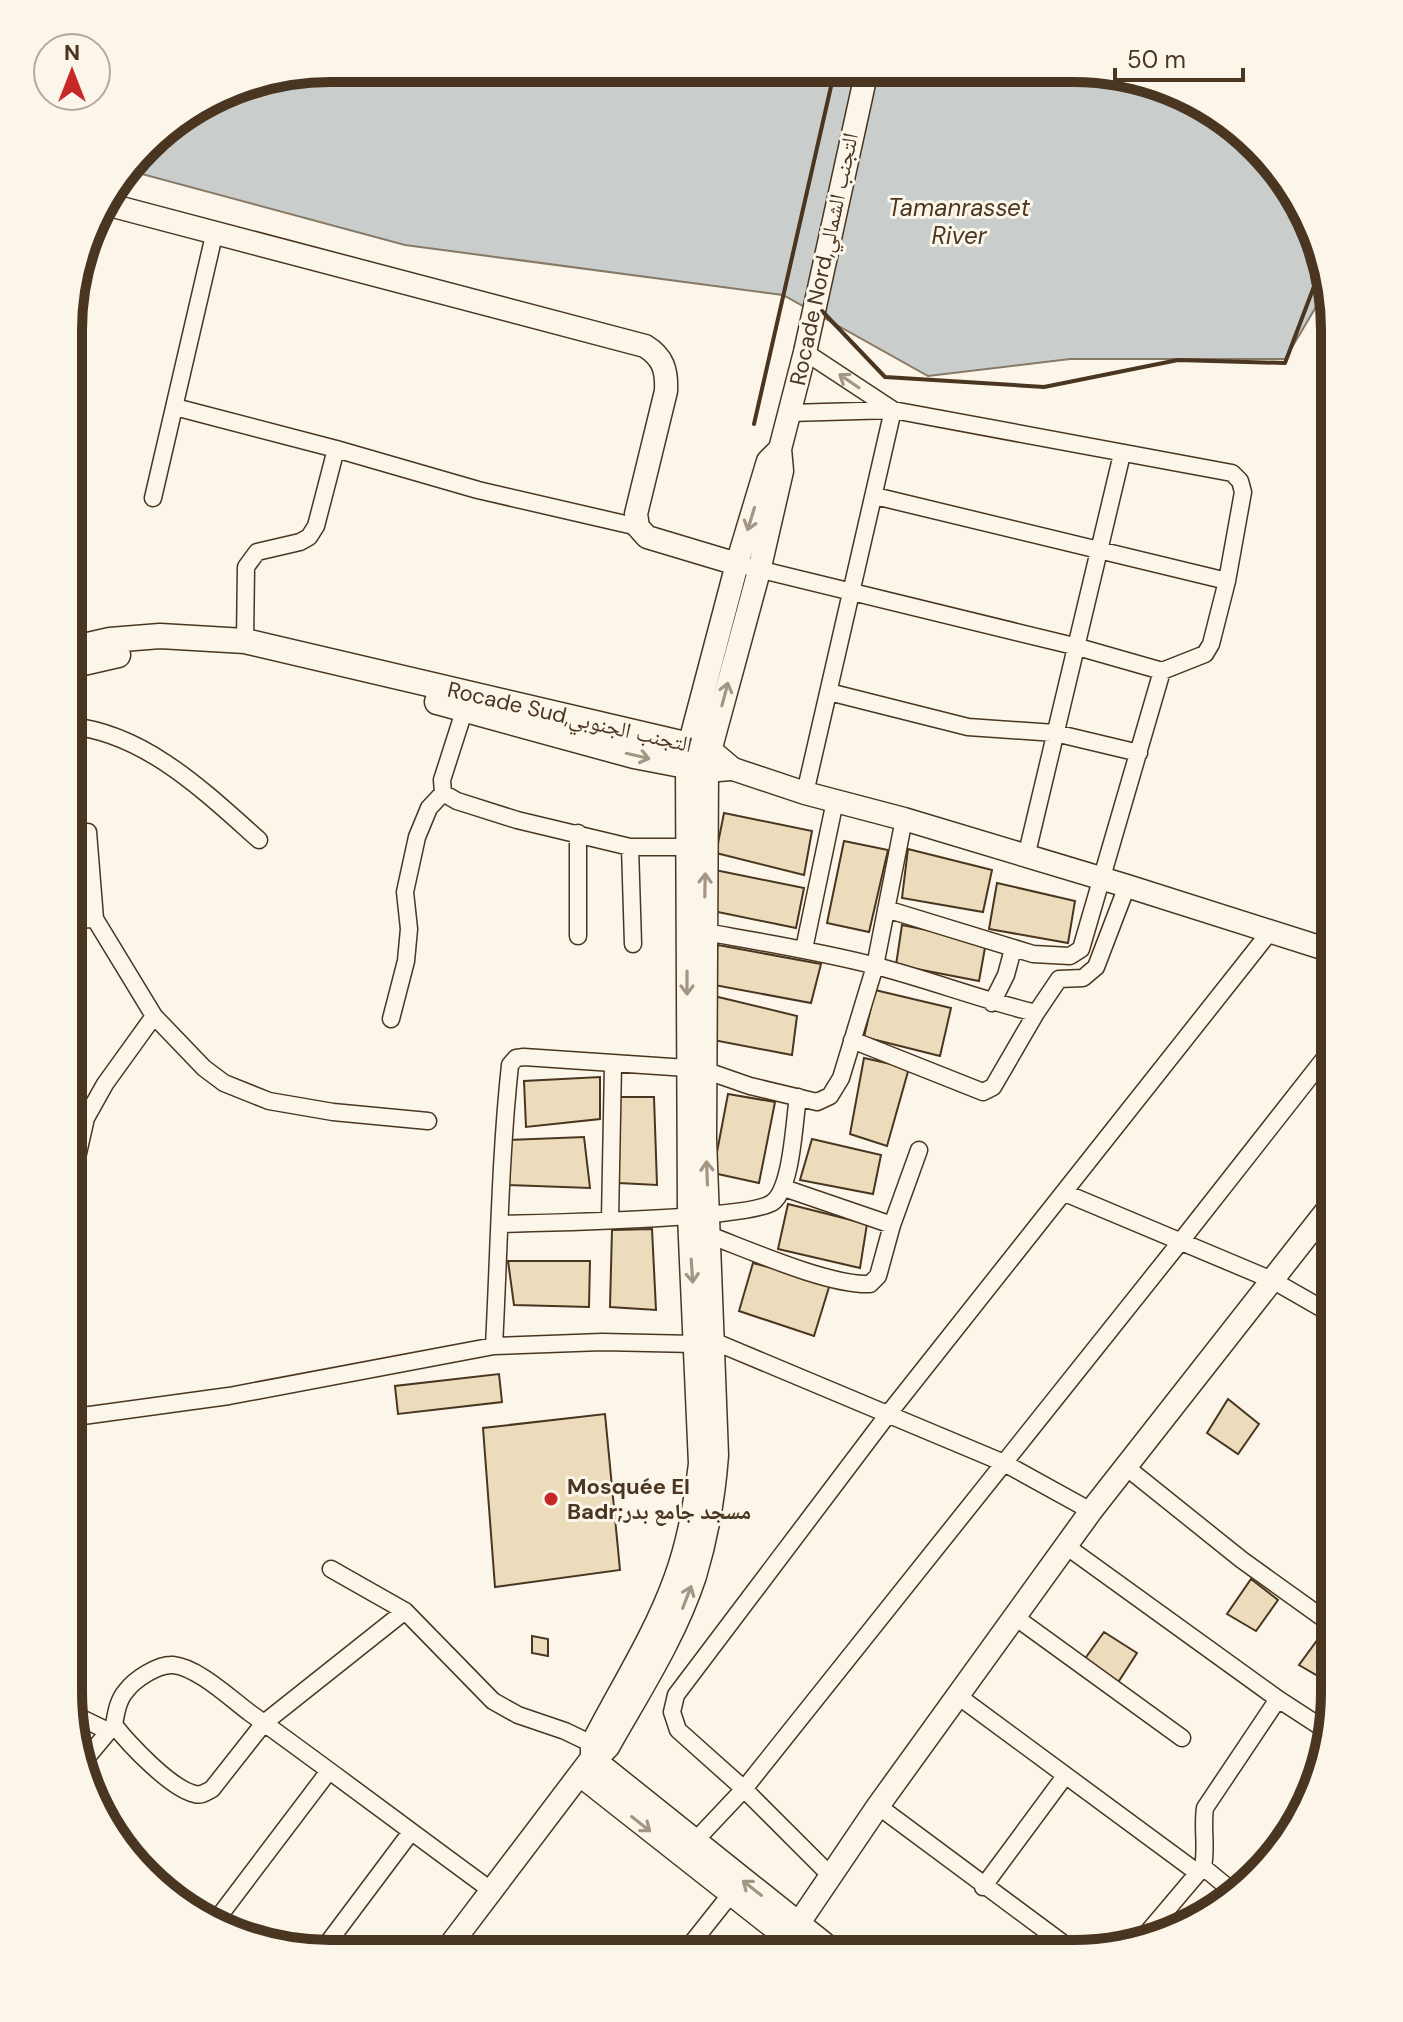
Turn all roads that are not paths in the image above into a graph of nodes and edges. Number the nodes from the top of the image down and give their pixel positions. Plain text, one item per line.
1 (864, 82) edge
2 (115, 206) edge
3 (215, 231) junction
4 (805, 352) junction
5 (175, 407) junction
6 (893, 410) junction
7 (790, 413) junction
8 (336, 449) junction
9 (1122, 454) junction
10 (875, 496) junction
11 (153, 498) dead end
12 (638, 527) junction
13 (1100, 552) junction
14 (748, 567) junction
15 (1227, 581) junction
16 (852, 591) junction
17 (245, 641) junction
18 (82, 646) edge
19 (1078, 647) junction
20 (82, 663) edge
21 (1162, 671) junction
22 (829, 692) junction
23 (468, 701) junction
24 (82, 728) edge
25 (1055, 733) junction
26 (1139, 753) junction
27 (704, 760) junction
28 (443, 793) junction
29 (805, 793) junction
30 (835, 801) junction
31 (904, 819) junction
32 (88, 832) dead end
33 (578, 833) junction
34 (259, 840) dead end
35 (630, 847) junction
36 (688, 847) junction
37 (1026, 857) junction
38 (1102, 880) junction
39 (1127, 886) junction
40 (886, 909) junction
41 (95, 919) junction
42 (82, 920) edge
43 (705, 932) junction
44 (1269, 933) junction
45 (578, 936) dead end
46 (633, 944) dead end
47 (1321, 948) edge
48 (804, 949) junction
49 (1013, 949) junction
50 (875, 966) junction
51 (992, 1003) junction
52 (1036, 1013) junction
53 (154, 1016) junction
54 (391, 1019) dead end
55 (852, 1040) junction
56 (1320, 1063) edge
57 (613, 1064) junction
58 (696, 1069) junction
59 (798, 1097) junction
60 (428, 1121) dead end
61 (82, 1136) edge
62 (919, 1150) dead end
63 (784, 1188) junction
64 (1065, 1193) junction
65 (610, 1219) junction
66 (1320, 1219) edge
67 (702, 1222) junction
68 (501, 1224) junction
69 (892, 1225) junction
70 (1181, 1241) junction
71 (1272, 1280) junction
72 (1320, 1308) edge
73 (704, 1343) junction
74 (494, 1346) junction
75 (889, 1413) junction
76 (82, 1416) edge
77 (1004, 1463) junction
78 (1126, 1467) junction
79 (1091, 1511) junction
80 (1066, 1546) junction
81 (331, 1569) dead end
82 (405, 1611) junction
83 (1320, 1616) edge
84 (1015, 1617) junction
85 (958, 1696) junction
86 (1278, 1699) junction
87 (84, 1718) edge
88 (264, 1723) junction
89 (1318, 1725) edge
90 (111, 1728) junction
91 (1182, 1738) dead end
92 (90, 1753) edge
93 (588, 1759) junction
94 (329, 1771) junction
95 (1065, 1776) junction
96 (744, 1789) junction
97 (878, 1806) junction
98 (411, 1832) junction
99 (694, 1842) junction
100 (1200, 1870) junction
101 (831, 1876) junction
102 (983, 1887) junction
103 (1226, 1887) edge
104 (492, 1891) junction
105 (730, 1895) junction
106 (221, 1914) edge
107 (1152, 1927) edge
108 (787, 1939) edge
109 (330, 1940) edge
110 (454, 1940) edge
111 (694, 1940) edge
112 (1058, 1940) edge

1 - 4 street, Rocade Nord,التجنب الشمالي
2 - 3 street
3 - 5 street
3 - 12 street
6 -> 4 street
4 - 7 street, Rocade Nord,التجنب الشمالي
5 - 8 street
5 - 11 street
6 - 7 street
6 - 9 street
6 - 10 street
7 - 14 street, Rocade Nord,التجنب الشمالي
8 - 12 street
8 - 17 street
9 - 13 street
9 - 15 street
10 - 13 street
10 - 16 street
12 - 14 street
13 - 15 street
13 - 19 street
14 - 16 street
14 - 27 street, Rocade Nord,التجنب الشمالي
15 - 21 street
16 - 19 street
16 - 22 street
17 - 18 main road, Rocade Sud,التجنب الجنوبي
17 - 23 main road, Rocade Sud,التجنب الجنوبي
19 - 21 street
19 - 25 street
20 - 23 main road, Rocade Sud,التجنب الجنوبي
21 - 26 street
22 - 25 street
22 - 29 street
23 - 27 main road, Rocade Sud,التجنب الجنوبي
23 - 28 street
24 - 34 street
25 - 26 street
25 - 37 street
26 - 38 street
27 - 29 street
27 - 36 street
43 -> 27 street
28 - 33 street
28 - 54 street
29 - 30 street
30 - 31 street
30 - 48 street
31 - 37 street
31 - 40 street
32 - 41 street
33 - 35 street
33 - 45 street
35 - 36 street
35 - 46 street
36 -> 58 street
37 - 38 street
38 - 39 street
38 - 49 street
39 - 44 street
39 - 52 street
40 - 49 street
40 - 50 street
41 - 42 street
41 - 53 street
43 - 48 street
43 - 58 street
44 - 47 street
44 - 64 street
48 - 50 street
49 - 51 street
50 - 51 street
50 - 55 street
51 - 52 street
52 - 55 street
53 - 60 street
53 - 61 street
55 - 59 street
56 - 70 street
57 - 58 street
57 - 65 street
57 - 68 street
58 - 59 street
58 - 67 street
59 - 63 street
62 - 69 street
63 - 67 street
63 - 69 street
64 - 70 street
64 - 75 street
65 - 67 street
65 - 68 street
66 - 71 street
67 - 69 street
67 - 73 street
68 - 74 street
70 - 71 street
70 - 77 street
71 - 72 street
71 - 78 street
73 - 74 street
73 - 75 street
73 - 93 street
74 - 76 street
75 - 77 street
75 - 96 street
77 - 79 street
77 - 96 street
78 - 79 street
78 - 83 street
79 - 80 street
80 - 84 street
80 - 86 street
81 - 82 street
82 - 88 street
82 - 93 street
84 - 85 street
84 - 91 street
85 - 95 street
85 - 97 street
86 - 89 street
86 - 100 street
87 - 90 street
88 - 90 street
88 - 90 street
88 - 94 street
90 - 92 street
93 - 99 street
93 - 104 street
93 -> 105 street
94 - 98 street
94 - 106 street
95 - 100 street
95 - 102 street
96 - 99 street
96 - 101 street
97 - 101 street
97 - 102 street
98 - 104 street
98 - 109 street
108 -> 99 street
100 - 103 street
100 - 107 street
101 - 108 street
102 - 112 street
104 - 110 street
105 - 108 street
105 - 111 street

